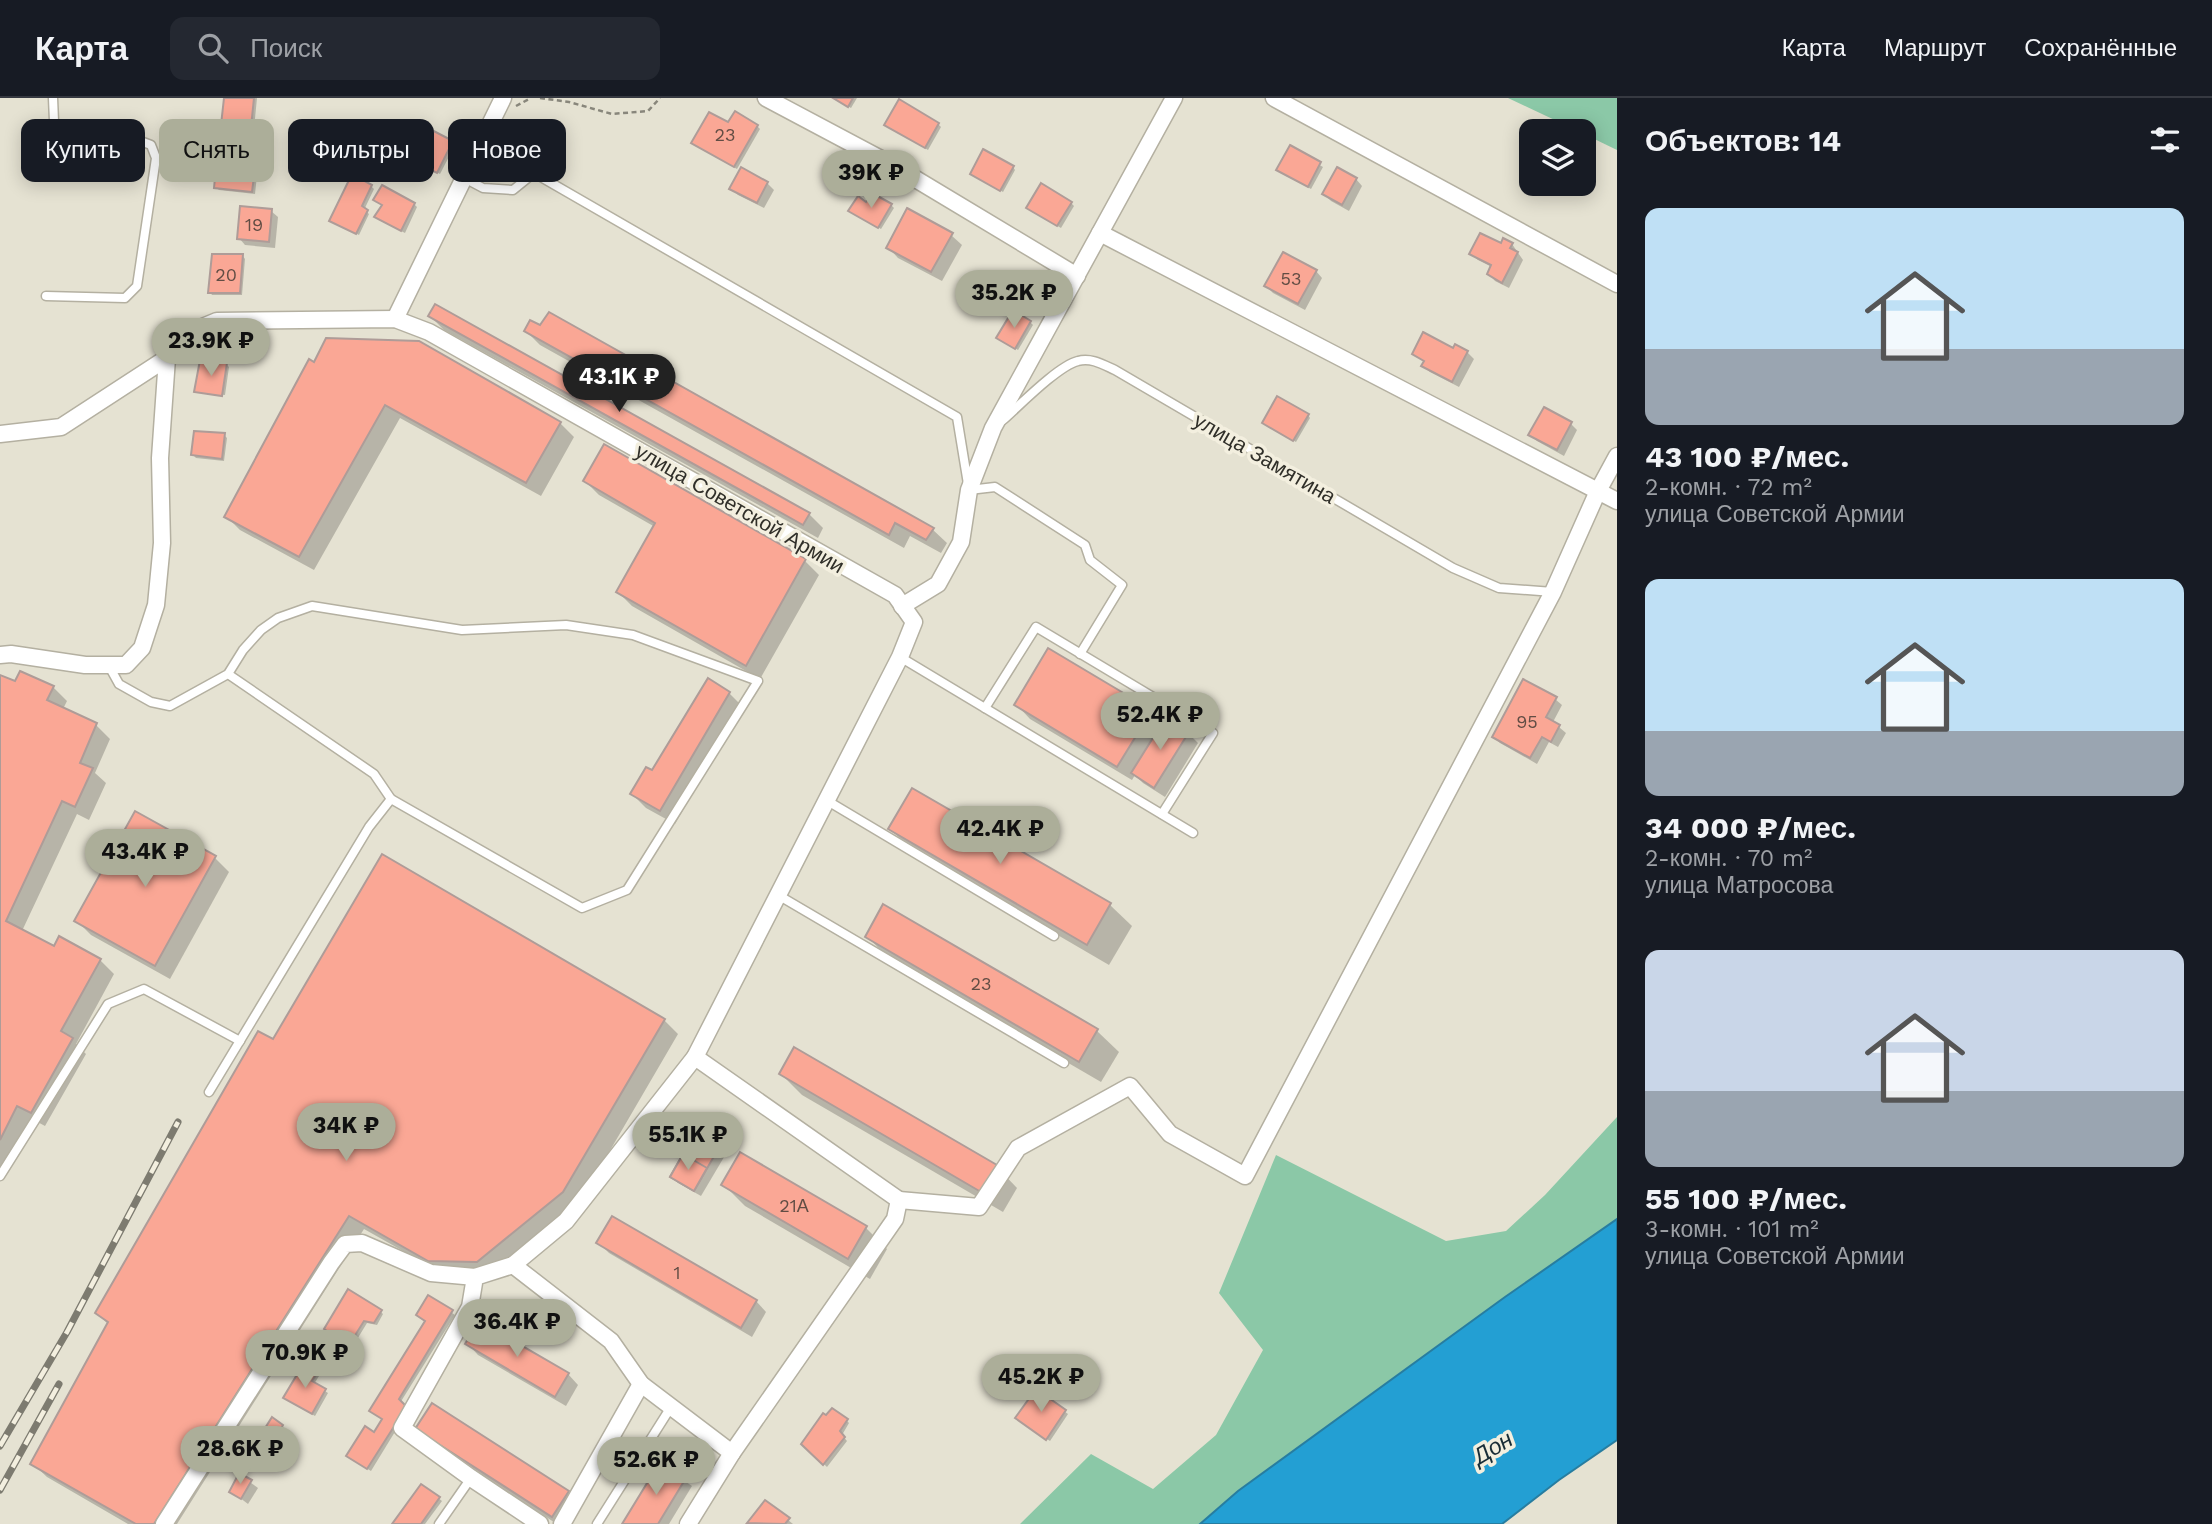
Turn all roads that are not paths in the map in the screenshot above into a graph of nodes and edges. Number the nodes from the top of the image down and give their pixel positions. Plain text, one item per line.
1 (52, 98) edge
2 (503, 98) edge
3 (766, 98) edge
4 (1174, 98) edge
5 (1274, 98) edge
6 (493, 119) edge
7 (462, 182) edge
8 (472, 182) edge
9 (523, 182) edge
10 (550, 182) edge
11 (1100, 233) junction
12 (1077, 275) junction
13 (1617, 284) edge
14 (46, 296) dead end
15 (396, 319) junction
16 (167, 358) junction
17 (993, 428) junction
18 (0, 434) edge
19 (1617, 456) edge
20 (969, 490) junction
21 (1598, 491) junction
22 (1617, 501) edge
23 (1553, 592) junction
24 (902, 606) junction
25 (1080, 654) junction
26 (0, 655) edge
27 (900, 657) junction
28 (109, 666) junction
29 (228, 674) junction
30 (985, 708) junction
31 (391, 799) junction
32 (826, 800) junction
33 (1162, 814) junction
34 (1193, 833) dead end
35 (778, 895) junction
36 (1054, 936) dead end
37 (240, 1041) junction
38 (695, 1057) junction
39 (1064, 1063) dead end
40 (209, 1092) dead end
41 (0, 1176) edge
42 (899, 1200) junction
43 (513, 1265) junction
44 (475, 1277) junction
45 (641, 1384) junction
46 (671, 1407) junction
47 (732, 1454) junction
48 (471, 1478) junction
49 (164, 1524) edge
50 (439, 1524) edge
51 (540, 1524) edge
52 (562, 1524) edge
53 (597, 1524) edge
54 (688, 1524) edge

1 - 14 lane
2 - 6 street
3 - 12 street
4 - 11 street, улица Замятина
5 - 13 street
7 - 15 street
8 - 9 lane
10 - 20 lane
11 - 12 street, улица Замятина
11 - 21 street
12 - 17 street, улица Замятина
15 - 16 street, улица Советской Армии
15 - 24 street, улица Советской Армии
16 - 18 street, улица Советской Армии
16 - 28 street
17 - 20 street, улица Замятина
17 - 23 lane, улица Замятина
19 - 21 street
20 - 24 street, улица Замятина
20 - 25 lane
21 - 22 street
21 - 23 street
23 - 42 street
24 - 27 street
25 - 30 lane
25 - 33 lane
26 - 28 street
27 - 30 lane
27 - 32 street
28 - 29 lane
29 - 31 lane
29 - 31 lane
30 - 33 lane
31 - 37 lane
32 - 35 street
32 - 36 lane
33 - 34 lane
35 - 38 street
35 - 39 lane
37 - 40 lane
37 - 41 lane
38 - 42 street
38 - 43 street
42 - 47 street
43 - 44 street
43 - 45 street
44 - 48 street
44 - 49 street
45 - 46 street
45 - 52 street
46 - 47 street
46 - 53 lane
47 - 54 street
48 - 50 lane
48 - 51 street

